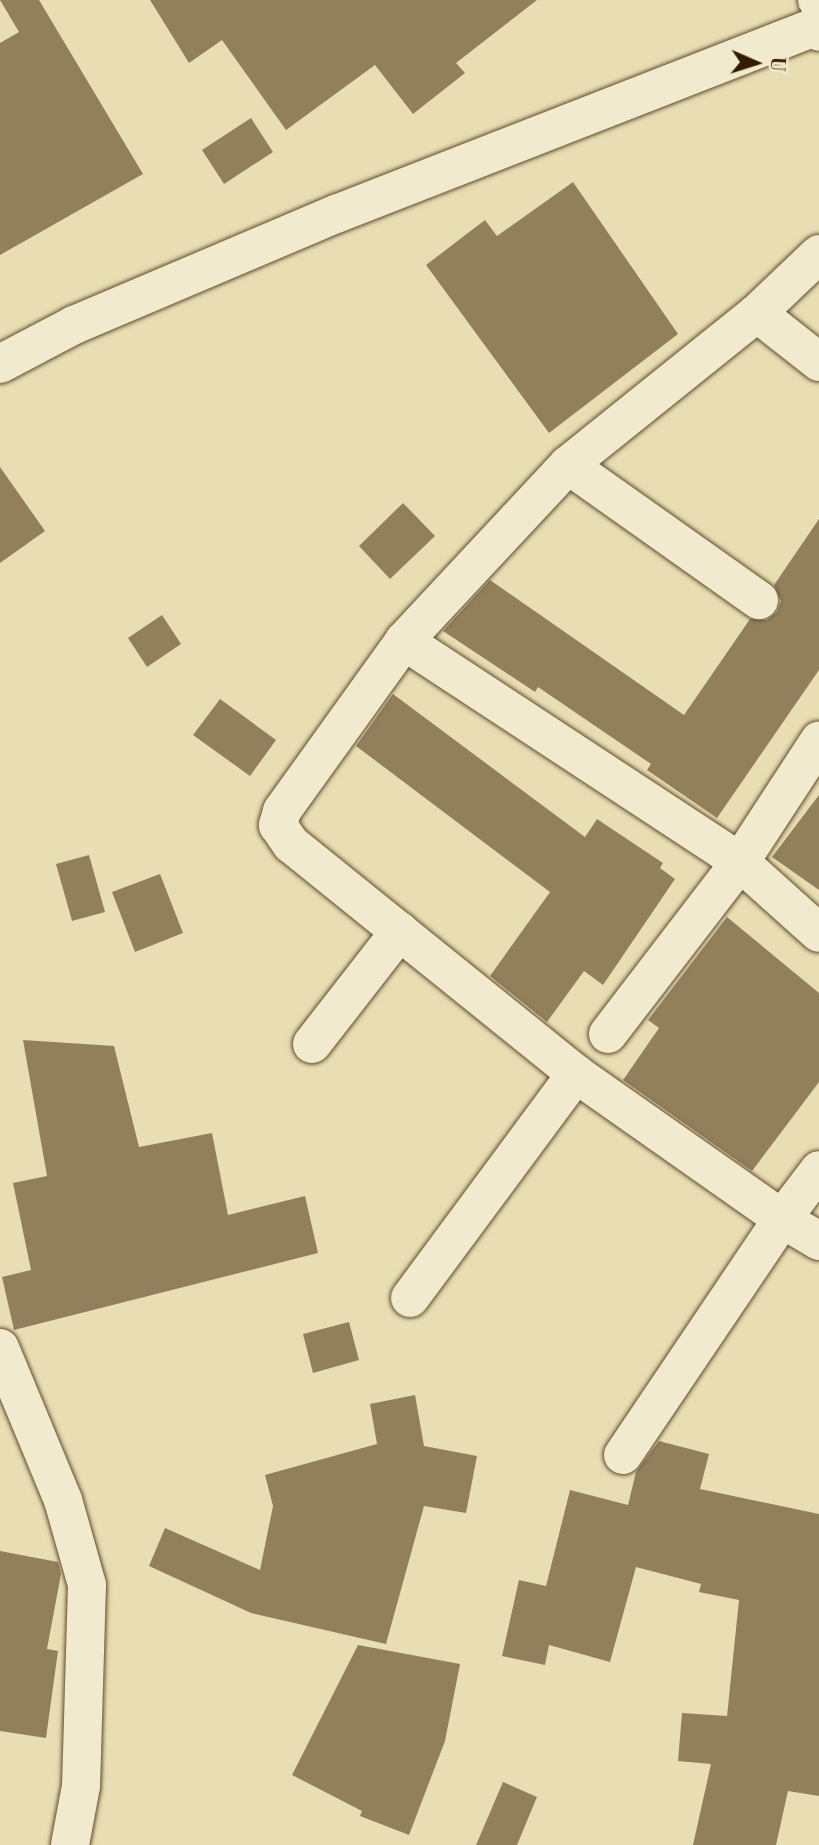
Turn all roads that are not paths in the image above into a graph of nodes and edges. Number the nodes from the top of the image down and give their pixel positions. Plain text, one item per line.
1 (818, 17) edge
2 (819, 254) edge
3 (757, 313) junction
4 (819, 362) edge
5 (0, 364) edge
6 (568, 465) junction
7 (759, 600) dead end
8 (404, 641) junction
9 (819, 741) edge
10 (740, 862) junction
11 (400, 931) junction
12 (819, 933) edge
13 (608, 1034) dead end
14 (312, 1044) dead end
15 (576, 1074) junction
16 (819, 1170) edge
17 (782, 1219) junction
18 (819, 1241) edge
19 (410, 1298) dead end
20 (0, 1348) edge
21 (623, 1455) dead end
22 (70, 1845) edge

1 - 5 street
2 - 3 street
3 - 4 street
3 - 6 street
6 - 7 street
6 - 8 street
8 - 10 street
8 - 11 street
9 - 10 street
10 - 12 street
10 - 13 street
11 - 14 street
11 - 15 street
15 - 17 street
15 - 19 street
16 - 17 street
17 - 18 street
17 - 21 street
20 - 22 street

